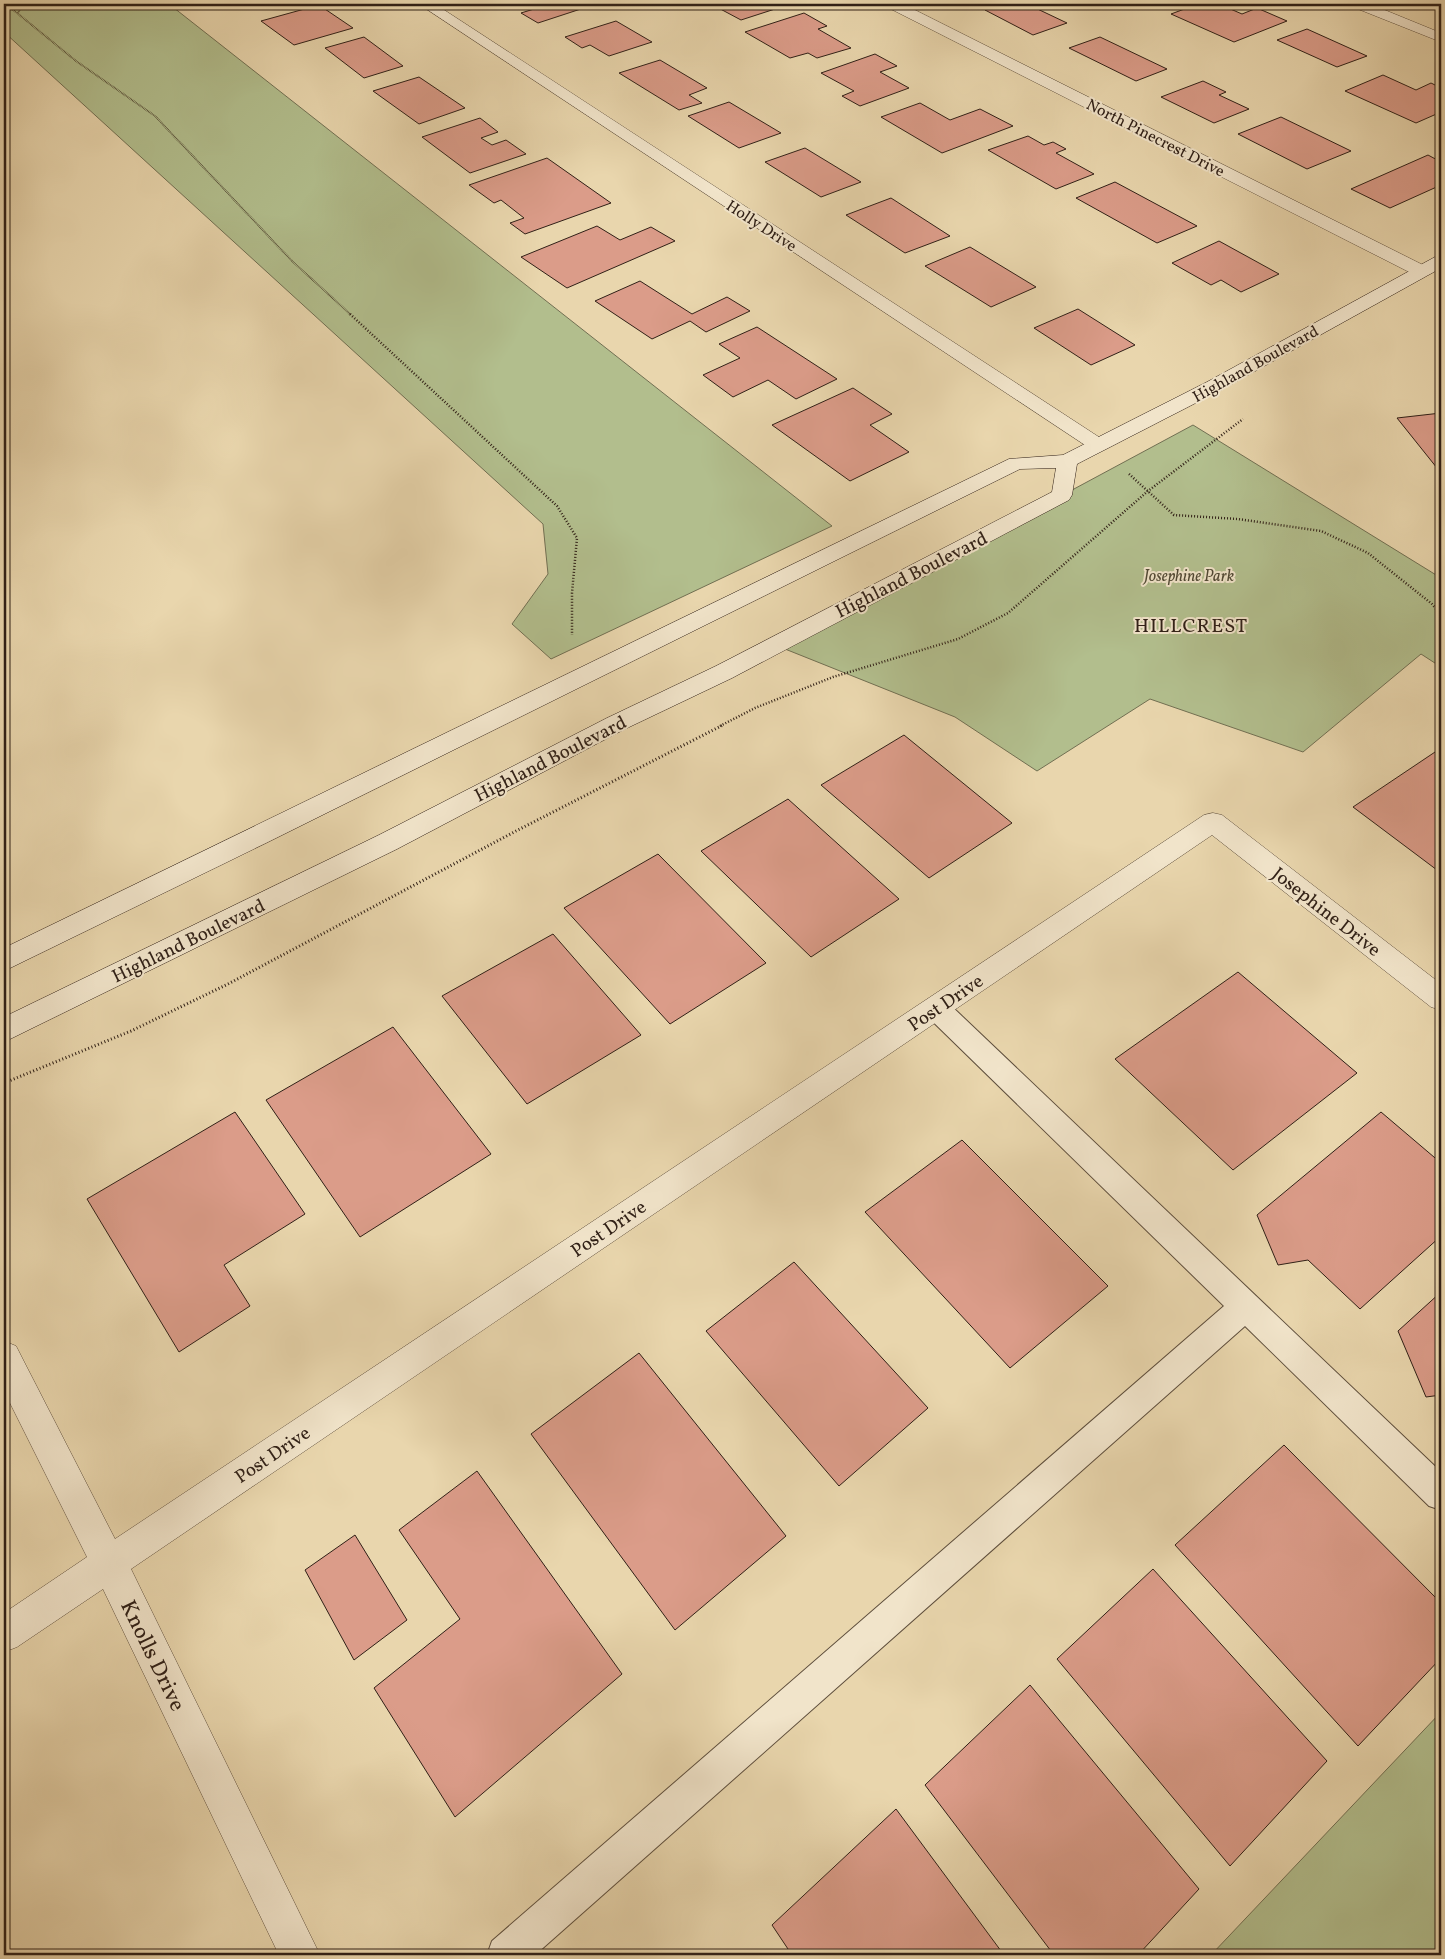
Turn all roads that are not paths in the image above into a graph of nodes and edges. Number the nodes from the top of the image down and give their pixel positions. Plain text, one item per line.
1 (426, 4) edge
2 (892, 4) edge
3 (1358, 4) edge
4 (1441, 38) edge
5 (1441, 261) edge
6 (1420, 271) junction
7 (1098, 446) junction
8 (1067, 461) junction
9 (1213, 822) joint
10 (4, 960) edge
11 (1441, 999) edge
12 (936, 1008) junction
13 (4, 1030) edge
14 (1246, 1306) junction
15 (4, 1357) edge
16 (1441, 1494) edge
17 (108, 1563) junction
18 (4, 1634) edge
19 (300, 1955) edge
20 (506, 1955) edge

1 - 7 street, Holly Drive
2 - 6 street, North Pinecrest Drive
3 - 4 street
5 - 6 street, Highland Boulevard
6 - 7 street, Highland Boulevard
7 - 8 street, Highland Boulevard
8 - 10 street, Highland Boulevard
8 - 13 street, Highland Boulevard
9 - 11 street, Josephine Drive
9 - 12 street, Post Drive
12 - 14 lane
12 - 17 street, Post Drive
14 - 16 lane
14 - 20 lane
15 - 17 street, Knolls Drive
17 - 18 street, Post Drive
17 - 19 street, Knolls Drive

